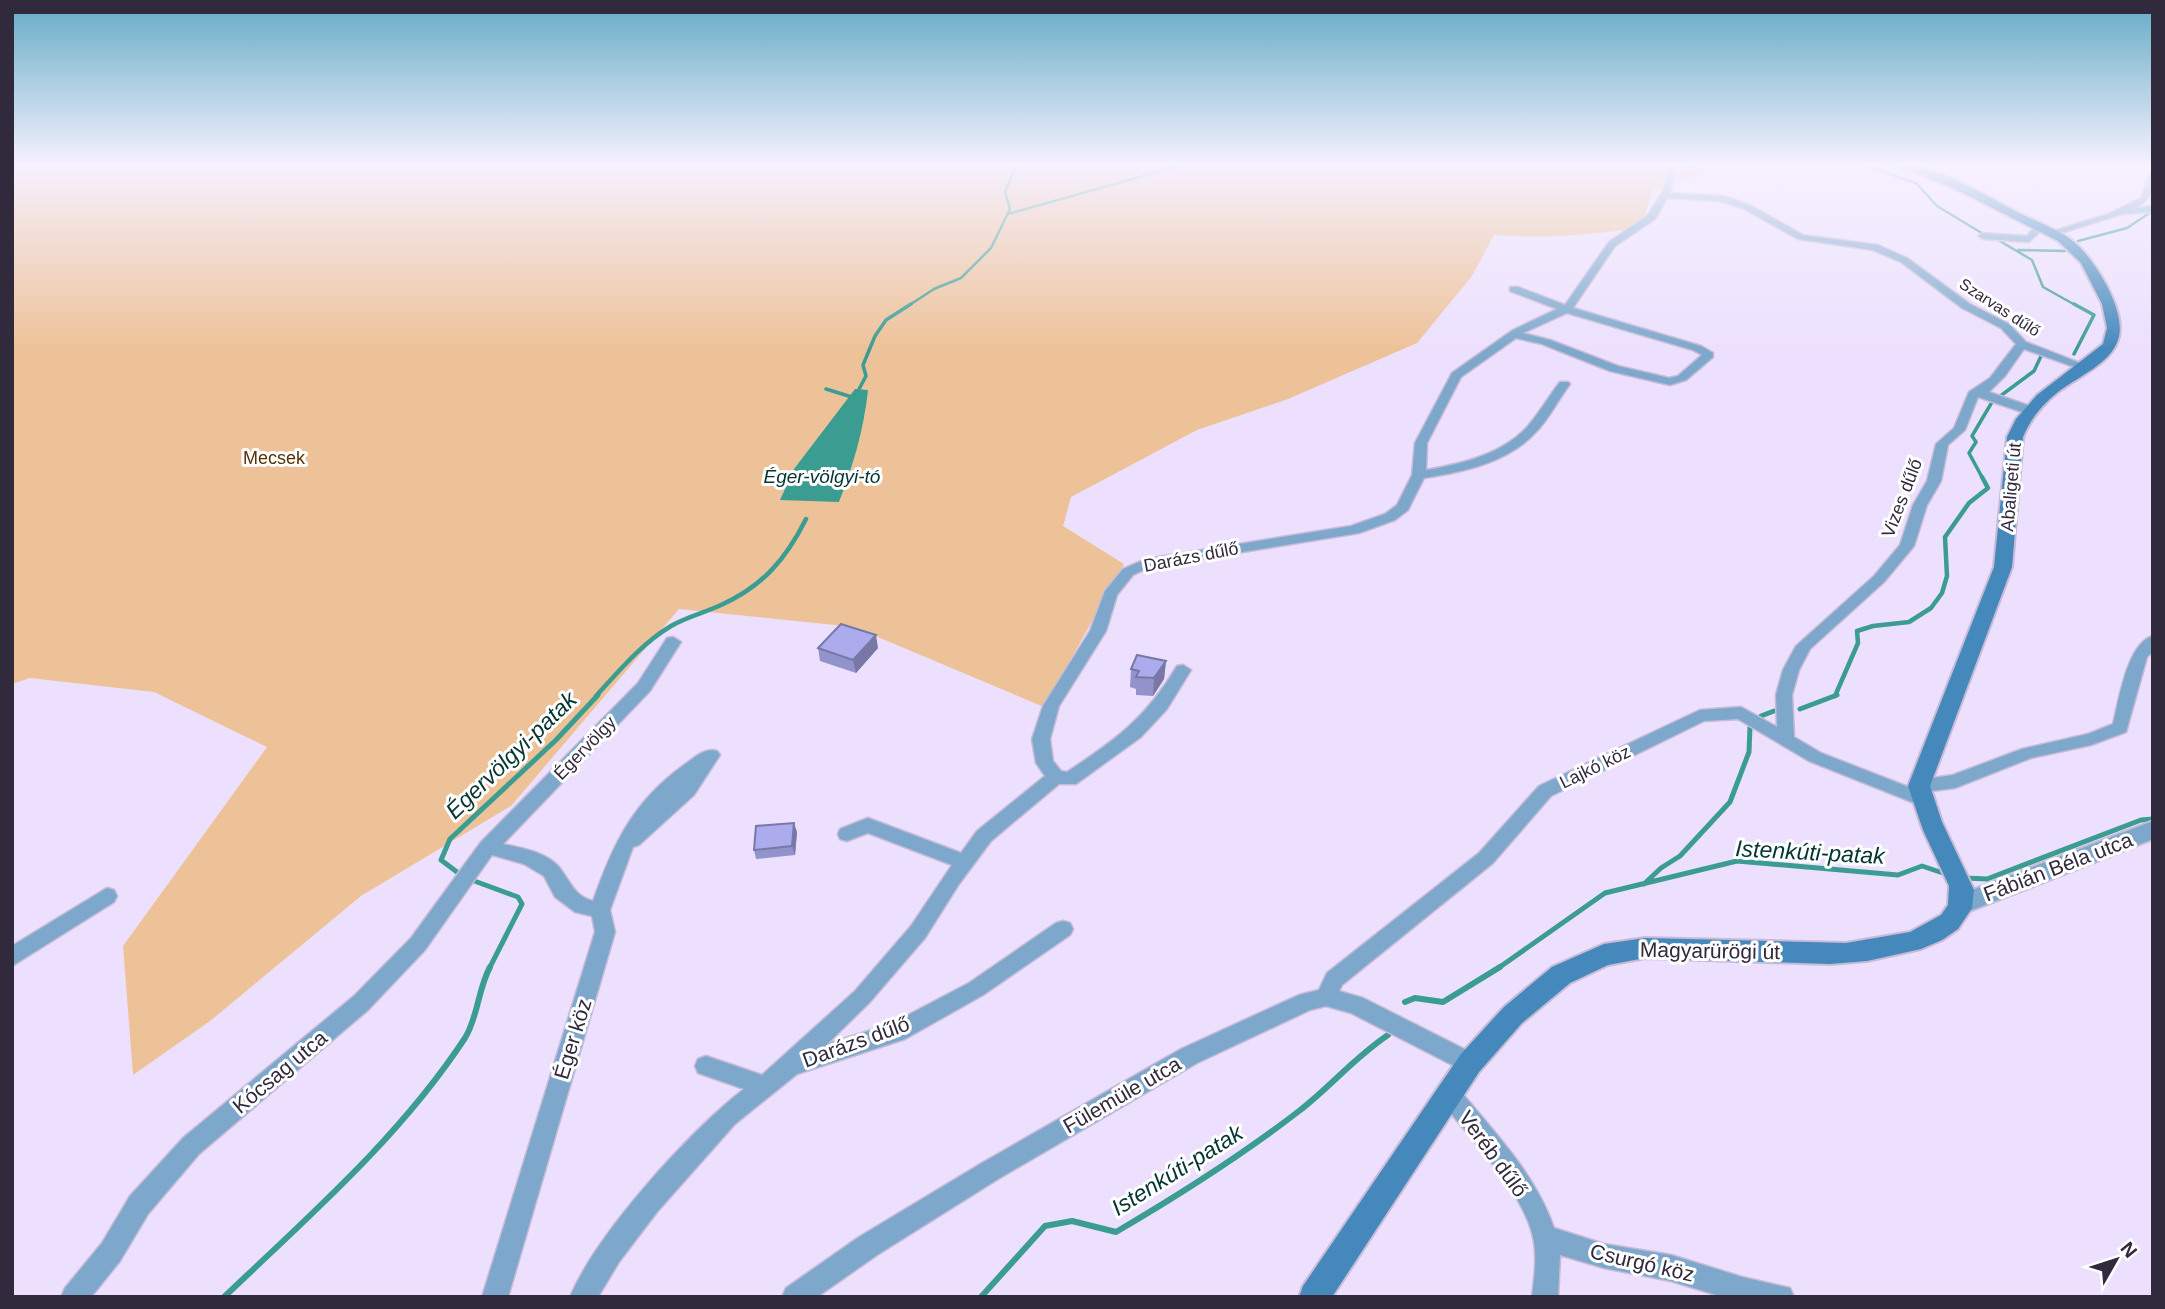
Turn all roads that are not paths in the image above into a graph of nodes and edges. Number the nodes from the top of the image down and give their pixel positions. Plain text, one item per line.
1 (1637, 227) edge
2 (1783, 227) edge
3 (2041, 227) edge
4 (2063, 227) edge
5 (2045, 229) junction
6 (1983, 236) dead end
7 (1514, 289) dead end
8 (1566, 309) junction
9 (1514, 334) junction
10 (2022, 344) junction
11 (2084, 368) junction
12 (1564, 384) dead end
13 (1981, 393) junction
14 (2029, 410) junction
15 (1419, 475) junction
16 (2153, 641) edge
17 (673, 642) dead end
18 (1183, 670) dead end
19 (1786, 737) junction
20 (1056, 777) junction
21 (1921, 793) junction
22 (2153, 830) edge
23 (847, 834) dead end
24 (627, 845) junction
25 (488, 847) junction
26 (965, 862) junction
27 (1959, 887) junction
28 (107, 896) dead end
29 (600, 910) junction
30 (1063, 929) dead end
31 (12, 957) edge
32 (1326, 998) junction
33 (1469, 1063) junction
34 (791, 1065) junction
35 (706, 1066) dead end
36 (765, 1086) junction
37 (1448, 1094) junction
38 (1545, 1238) junction
39 (74, 1297) edge
40 (495, 1297) edge
41 (583, 1297) edge
42 (795, 1297) edge
43 (1314, 1297) edge
44 (1545, 1297) edge
45 (1781, 1297) edge

1 - 8 street, Darázs dűlő
2 - 10 street, Szarvas dűlő
3 - 5 main road, Abaligeti út
4 - 5 street
5 - 6 street
5 - 11 main road, Abaligeti út
7 - 8 street
8 - 9 street, Darázs dűlő
8 - 9 street
9 - 15 street, Darázs dűlő
10 - 11 street, Szarvas dűlő
10 - 13 street, Vizes dűlő
11 - 14 main road, Abaligeti út
12 - 15 street
13 - 14 street
13 - 19 street, Vizes dűlő
14 - 21 main road, Abaligeti út
15 - 20 street, Darázs dűlő
16 - 21 street
17 - 25 street, Égervölgy
18 - 20 street, Darázs dűlő
19 - 21 street, Lajkó köz
19 - 32 street, Lajkó köz
20 - 26 street, Darázs dűlő
21 - 27 main road
22 - 27 street, Fábián Béla utca
23 - 26 street
24 - 24 street
24 - 29 street
25 - 29 street
25 - 39 street, Kócsag utca
26 - 34 street, Darázs dűlő
27 - 33 main road, Magyarürögi út
28 - 31 street
29 - 40 street, Éger köz
30 - 34 street, Darázs dűlő
32 - 33 street
32 - 42 street, Fülemüle utca
33 - 37 main road, Magyarürögi út
34 - 36 street, Darázs dűlő
35 - 36 street
36 - 41 street, Darázs dűlő
37 - 38 street, Veréb dűlő
37 - 43 main road, Magyarürögi út
38 - 44 street, Veréb dűlő
38 - 45 street, Csurgó köz

